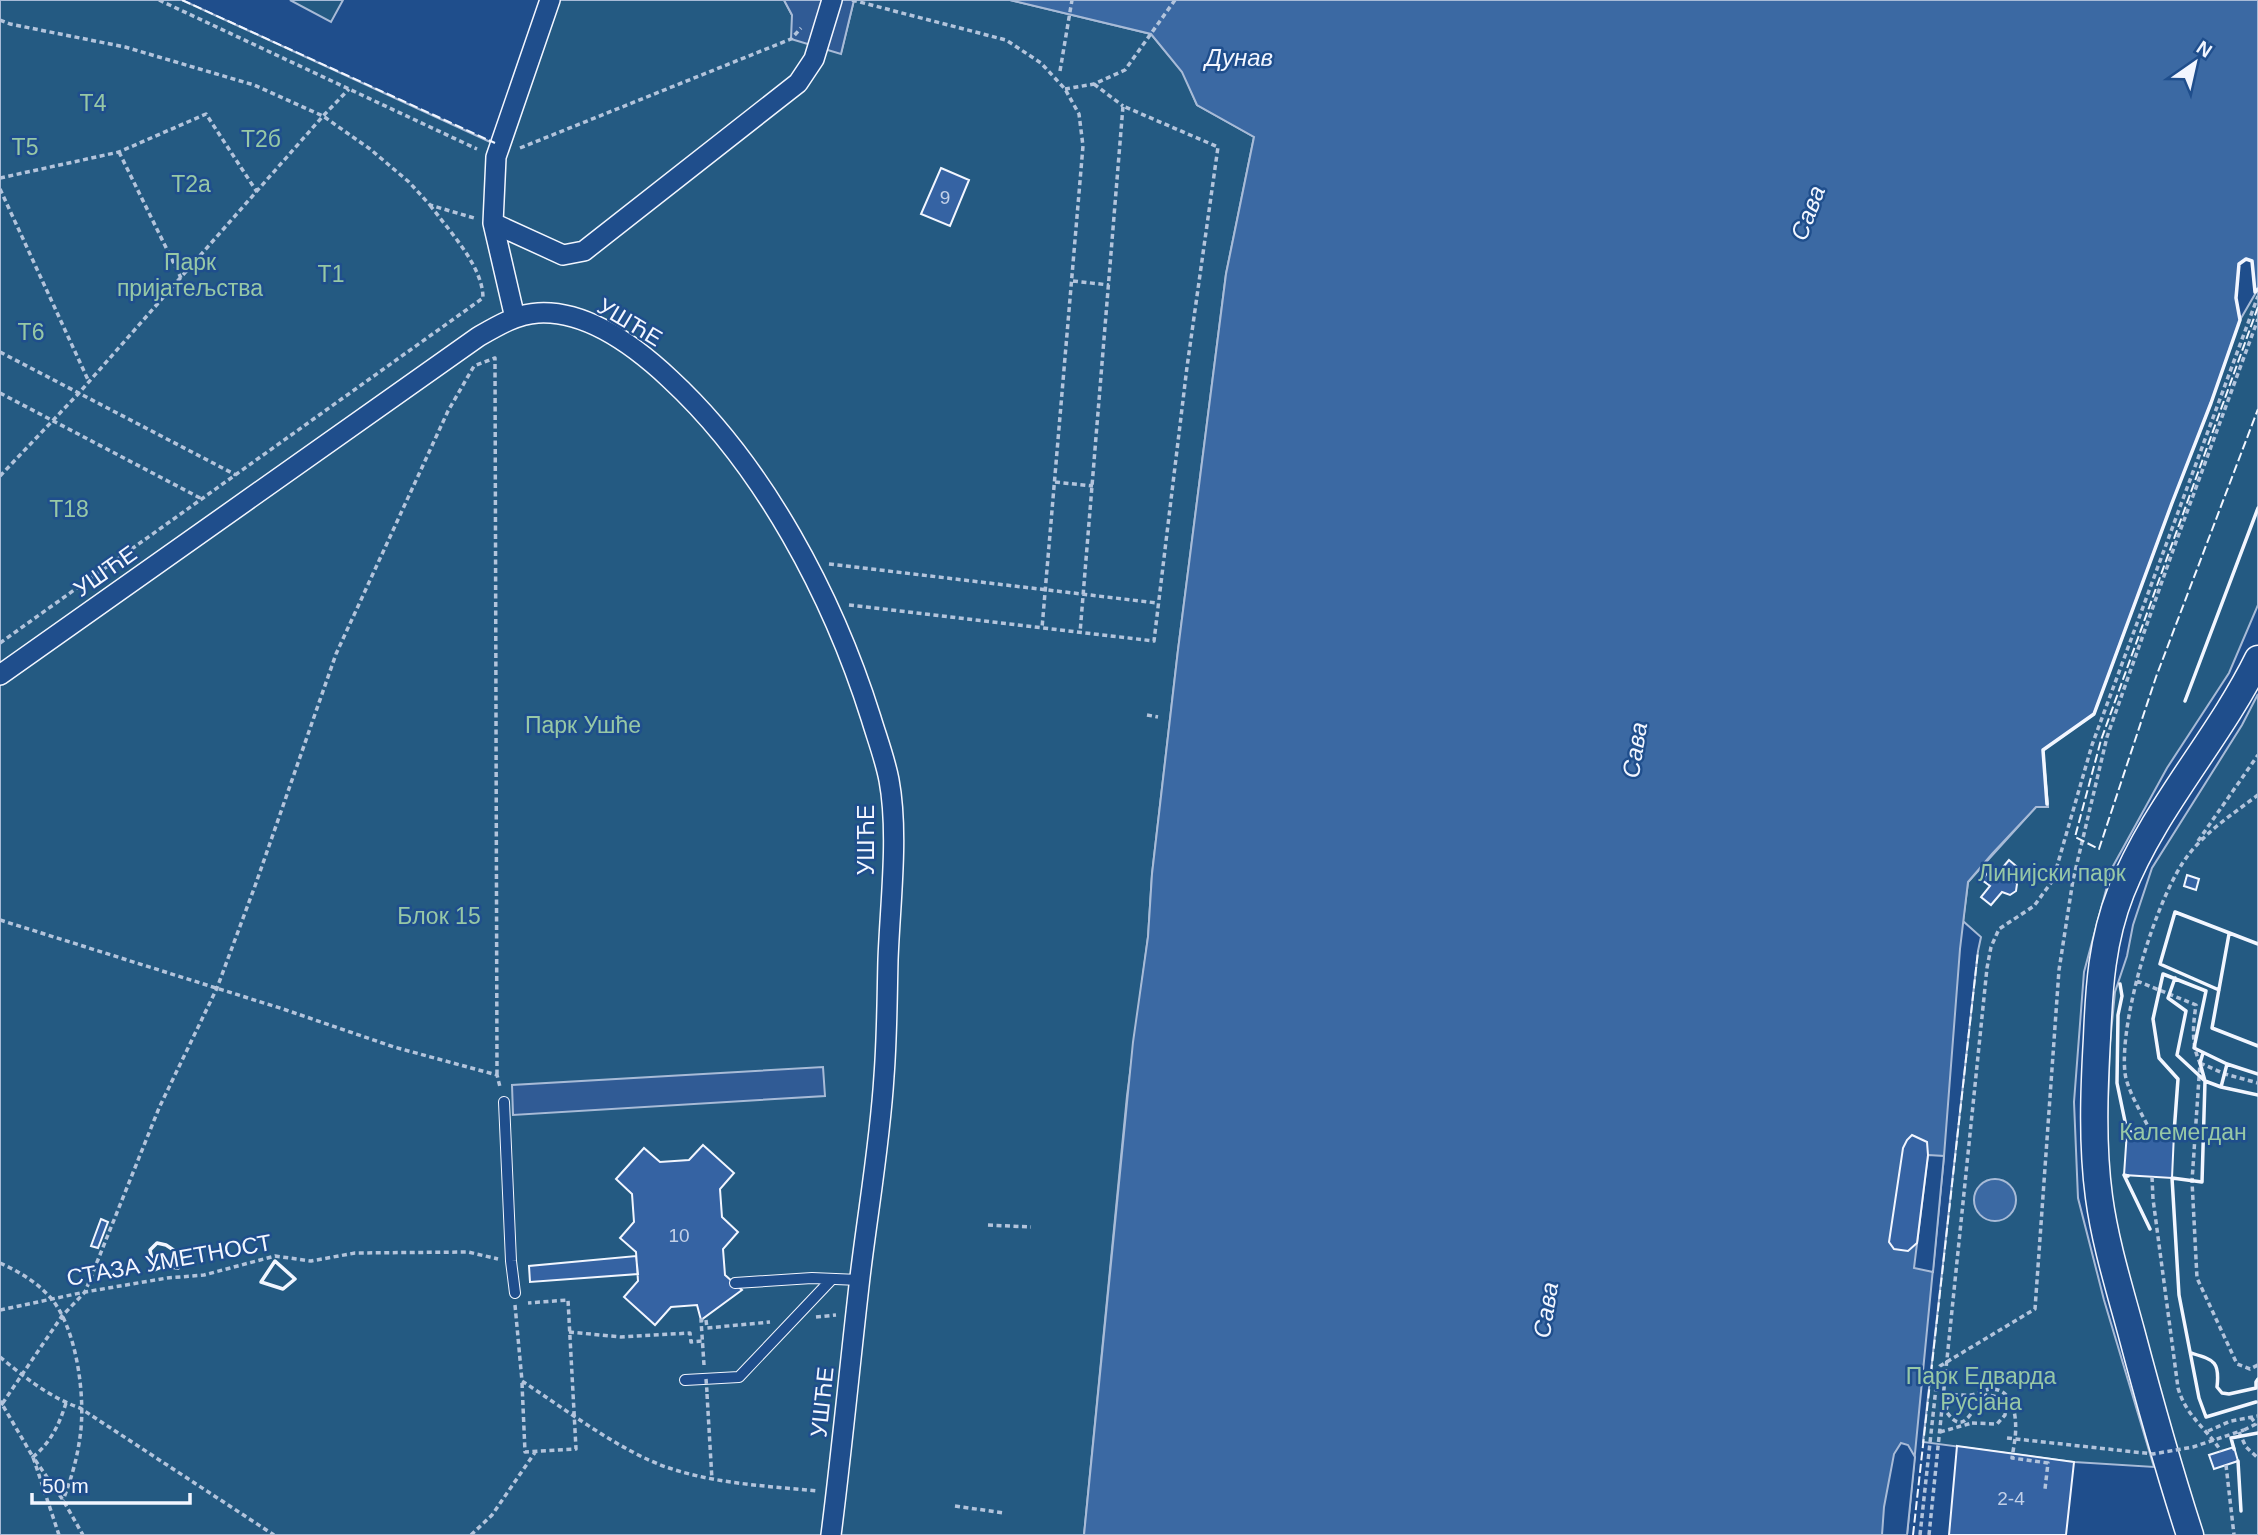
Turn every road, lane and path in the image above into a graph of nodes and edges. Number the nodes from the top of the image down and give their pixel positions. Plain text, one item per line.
1 (159, 0) edge
2 (550, 0) edge
3 (832, 0) edge
4 (852, 0) edge
5 (1072, 0) edge
6 (1175, 0) edge
7 (810, 19) dead end
8 (0, 20) edge
9 (1060, 71) dead end
10 (1094, 85) junction
11 (349, 89) junction
12 (1065, 89) junction
13 (1123, 106) junction
14 (323, 116) junction
15 (119, 152) junction
16 (496, 157) junction
17 (0, 178) edge
18 (0, 189) edge
19 (257, 192) junction
20 (430, 205) junction
21 (493, 223) junction
22 (181, 278) junction
23 (1072, 281) junction
24 (1109, 285) junction
25 (2258, 298) edge
26 (515, 318) junction
27 (2258, 319) edge
28 (0, 352) edge
29 (89, 382) junction
30 (0, 393) edge
31 (79, 393) junction
32 (52, 421) junction
33 (236, 475) junction
34 (0, 476) edge
35 (1055, 482) junction
36 (1093, 485) junction
37 (202, 499) junction
38 (805, 561) junction
39 (1045, 590) junction
40 (1083, 594) junction
41 (827, 603) junction
42 (1157, 603) junction
43 (1042, 628) junction
44 (1080, 633) junction
45 (0, 643) edge
46 (2258, 659) edge
47 (0, 675) edge
48 (1147, 715) dead end
49 (1158, 717) dead end
50 (2258, 755) edge
51 (2258, 795) edge
52 (2188, 854) junction
53 (0, 920) edge
54 (2137, 981) junction
55 (217, 988) junction
56 (2200, 1063) junction
57 (497, 1075) junction
58 (2258, 1083) edge
59 (504, 1102) joint
60 (2151, 1132) dead end
61 (2152, 1177) dead end
62 (988, 1224) dead end
63 (1031, 1227) dead end
64 (511, 1261) junction
65 (0, 1263) edge
66 (832, 1279) junction
67 (859, 1280) junction
68 (735, 1283) dead end
69 (85, 1292) junction
70 (515, 1293) dead end
71 (51, 1298) junction
72 (0, 1310) edge
73 (62, 1316) junction
74 (707, 1328) dead end
75 (569, 1332) junction
76 (702, 1339) junction
77 (0, 1357) edge
78 (1945, 1363) junction
79 (2258, 1365) edge
80 (705, 1367) dead end
81 (22, 1375) junction
82 (706, 1378) dead end
83 (685, 1380) dead end
84 (522, 1381) junction
85 (1953, 1399) junction
86 (1943, 1400) junction
87 (66, 1403) junction
88 (1, 1404) edge
89 (80, 1408) junction
90 (575, 1416) junction
91 (2250, 1416) junction
92 (2258, 1416) edge
93 (2208, 1432) junction
94 (2239, 1432) junction
95 (1940, 1433) junction
96 (2007, 1438) dead end
97 (2015, 1439) junction
98 (536, 1451) junction
99 (2221, 1451) dead end
100 (33, 1457) junction
101 (2258, 1458) edge
102 (2226, 1465) dead end
103 (712, 1480) junction
104 (2045, 1489) dead end
105 (836, 1493) junction
106 (63, 1500) junction
107 (955, 1506) dead end
108 (1004, 1513) dead end
109 (59, 1535) edge
110 (83, 1535) edge
111 (274, 1535) edge
112 (471, 1535) edge
113 (831, 1535) edge
114 (1920, 1535) edge
115 (1929, 1535) edge
116 (2190, 1535) edge
117 (2234, 1535) edge

1 - 11 path
2 - 16 street
3 - 21 street
4 - 12 path
5 - 9 path
6 - 10 path
7 - 16 path
8 - 14 path
10 - 12 path
10 - 13 path
11 - 14 path
11 - 16 path
12 - 23 path
13 - 24 path
13 - 42 path
14 - 19 path
14 - 20 path
15 - 17 path
15 - 19 path
15 - 22 path
16 - 21 street
18 - 29 path
19 - 22 path
20 - 21 path
20 - 33 path
21 - 26 street
22 - 29 path
23 - 24 path
23 - 35 path
24 - 36 path
25 - 78 path
26 - 38 street, УШЋЕ
26 - 47 street, УШЋЕ
27 - 78 path
28 - 31 path
29 - 31 path
30 - 32 path
31 - 32 path
31 - 33 path
32 - 34 path
32 - 37 path
33 - 37 path
35 - 36 path
35 - 39 path
36 - 40 path
37 - 45 path
38 - 39 path
38 - 41 street, УШЋЕ
39 - 40 path
39 - 43 path
40 - 42 path
40 - 44 path
41 - 43 path
41 - 67 street, УШЋЕ
42 - 44 path
43 - 44 path
46 - 116 main road
48 - 49 path
50 - 52 path
51 - 52 path
52 - 54 path
53 - 55 path
54 - 56 path
54 - 60 path
55 - 57 path
55 - 57 path
55 - 69 path
56 - 58 path
56 - 79 path
57 - 59 path
59 - 64 lane
61 - 93 path
62 - 63 path
64 - 69 path, СТАЗА УМЕТНОСТ
64 - 70 lane
65 - 71 path
66 - 67 lane
66 - 68 lane
66 - 83 lane
67 - 105 street, УШЋЕ
69 - 71 path, СТАЗА УМЕТНОСТ
69 - 73 path
71 - 72 path, СТАЗА УМЕТНОСТ
71 - 73 path
73 - 81 path
73 - 89 path
74 - 76 path
75 - 76 path
75 - 84 path
75 - 90 path
76 - 80 path
77 - 81 path
78 - 86 path
78 - 114 path
81 - 87 path
81 - 88 path
82 - 103 path, bridge
84 - 90 path
84 - 98 path
85 - 86 path
85 - 95 path, bridge
85 - 97 path, bridge
86 - 95 path
87 - 89 path
87 - 100 path
88 - 100 path
89 - 106 path
89 - 111 path
90 - 98 path
90 - 103 path
91 - 92 path
91 - 93 path
91 - 94 path, bridge
93 - 99 path
94 - 97 path, bridge
94 - 101 path, bridge
95 - 115 path
96 - 97 path, bridge
97 - 104 path
98 - 112 path
100 - 106 path
100 - 109 path
102 - 117 path
103 - 105 path
105 - 113 street, УШЋЕ
106 - 110 path
107 - 108 path

